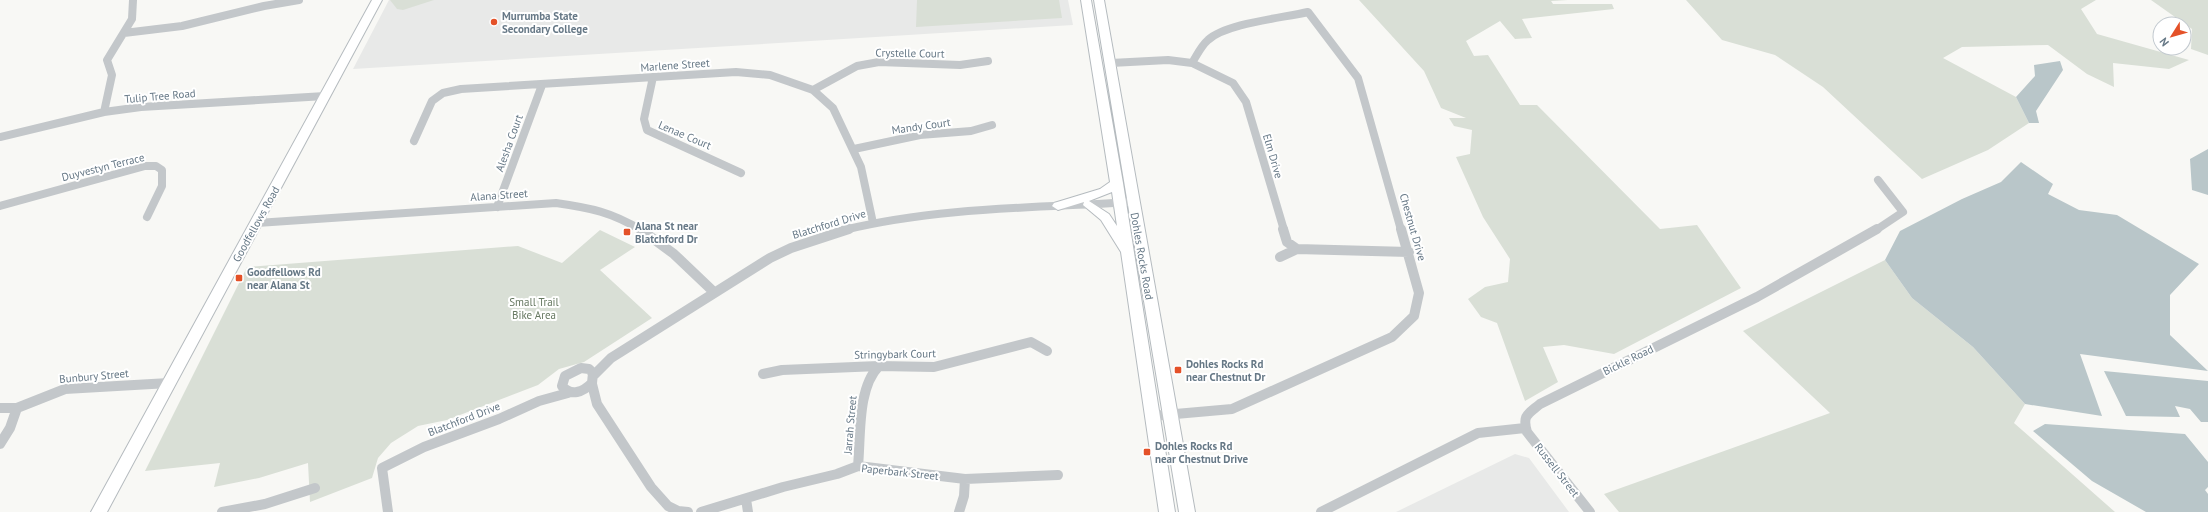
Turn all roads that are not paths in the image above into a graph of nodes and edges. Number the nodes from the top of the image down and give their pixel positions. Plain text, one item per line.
1 (132, 0) edge
2 (299, 0) edge
3 (377, 0) edge
4 (1086, 0) edge
5 (1099, 0) edge
6 (124, 33) junction
7 (988, 61) dead end
8 (1111, 63) junction
9 (1192, 63) junction
10 (653, 78) junction
11 (542, 85) junction
12 (813, 90) junction
13 (325, 96) junction
14 (104, 112) junction
15 (992, 125) dead end
16 (0, 137) edge
17 (414, 141) dead end
18 (854, 149) junction
19 (741, 173) dead end
20 (1878, 180) dead end
21 (1117, 183) junction
22 (1126, 203) junction
23 (1090, 205) junction
24 (0, 206) edge
25 (1058, 206) junction
26 (497, 207) junction
27 (147, 217) dead end
28 (257, 223) junction
29 (873, 223) junction
30 (1297, 248) junction
31 (1408, 252) junction
32 (1128, 255) junction
33 (1280, 257) dead end
34 (714, 292) junction
35 (1047, 351) dead end
36 (611, 358) junction
37 (879, 366) junction
38 (585, 368) junction
39 (763, 374) dead end
40 (593, 380) junction
41 (169, 383) junction
42 (561, 383) junction
43 (572, 393) junction
44 (539, 401) junction
45 (597, 404) junction
46 (0, 408) edge
47 (17, 408) junction
48 (1170, 415) junction
49 (1154, 416) junction
50 (1525, 428) junction
51 (0, 444) edge
52 (858, 466) junction
53 (1058, 475) dead end
54 (964, 479) junction
55 (315, 488) dead end
56 (746, 499) junction
57 (237, 511) edge
58 (99, 512) edge
59 (222, 512) edge
60 (388, 512) edge
61 (688, 512) edge
62 (701, 512) edge
63 (748, 512) edge
64 (959, 512) edge
65 (1167, 512) edge
66 (1187, 512) edge
67 (1321, 512) edge
68 (1590, 512) edge

1 - 6 street
2 - 6 street
3 - 13 main road, Goodfellows Road
4 - 21 main road, Dohles Rocks Road
5 - 8 main road, Dohles Rocks Road
6 - 14 street
7 - 12 street, Crystelle Court
8 - 9 street, Elm Drive
8 - 22 main road, Dohles Rocks Road
9 - 30 street, Elm Drive
9 - 31 street, Chestnut Drive
10 - 11 street, Marlene Street
10 - 12 street, Marlene Street
10 - 19 street, Lenae Court
11 - 17 street, Marlene Street
11 - 26 street, Alesha Court
12 - 18 street, Marlene Street
13 - 14 street, Tulip Tree Road
13 - 28 main road, Goodfellows Road
14 - 16 street, Tulip Tree Road
15 - 18 street, Mandy Court
18 - 29 street, Marlene Street
20 - 50 street, Bickle Road
21 - 22 main road, Dohles Rocks Road
21 - 25 main road
22 - 23 street, Blatchford Drive
22 - 32 main road, Dohles Rocks Road
22 - 48 main road, Dohles Rocks Road
23 - 25 street, Blatchford Drive
23 - 32 main road
24 - 27 street, Duyvestyn Terrace
25 - 29 street, Blatchford Drive
26 - 28 street, Alana Street
26 - 34 street, Alana Street
28 - 41 main road, Goodfellows Road
29 - 34 street, Blatchford Drive
30 - 31 street
30 - 33 street
31 - 48 street, Chestnut Drive
32 - 49 main road, Dohles Rocks Road
34 - 36 street, Blatchford Drive
35 - 37 street, Stringybark Court
36 - 38 street, Blatchford Drive
36 - 40 street, Blatchford Drive
37 - 39 street, Stringybark Court
37 - 52 street, Jarrah Street
38 - 40 street
38 - 42 street
40 - 43 street
40 - 45 street
41 - 47 street, Bunbury Street
41 - 58 main road, Goodfellows Road
42 - 43 street
42 - 44 street, Blatchford Drive
43 - 44 street, Blatchford Drive
43 - 45 street
44 - 60 street, Blatchford Drive
45 - 61 street
46 - 47 street, Bunbury Street
47 - 51 street
48 - 49 street, Chestnut Drive
48 - 66 main road, Dohles Rocks Road
49 - 65 main road, Dohles Rocks Road
50 - 67 street
50 - 68 street, Russell Street
52 - 54 street, Paperbark Street
52 - 56 street, Paperbark Street
53 - 54 street, Paperbark Street
54 - 64 street
55 - 57 street
56 - 62 street, Paperbark Street
56 - 63 street
57 - 59 street

